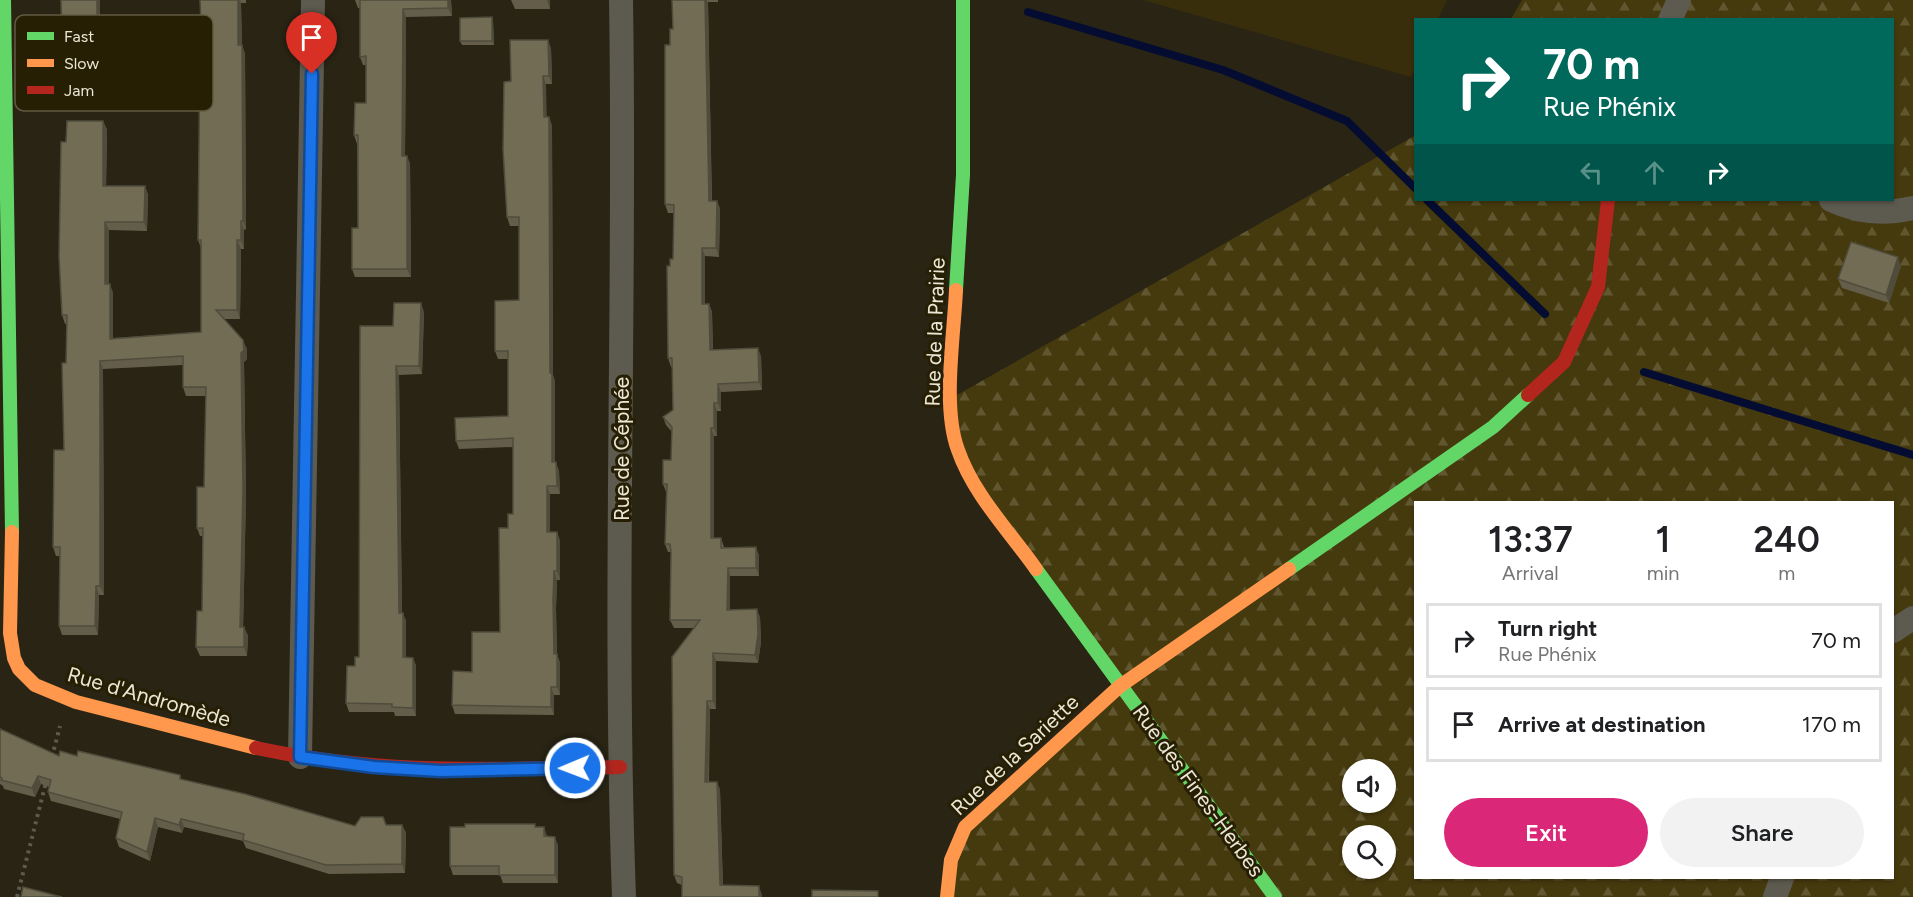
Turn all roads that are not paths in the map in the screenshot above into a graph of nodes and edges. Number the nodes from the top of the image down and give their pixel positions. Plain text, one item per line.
1 (4, 0) edge
2 (313, 0) edge
3 (621, 0) edge
4 (963, 0) edge
5 (1679, 0) edge
6 (1672, 18) edge
7 (1833, 201) edge
8 (1606, 204) edge
9 (1913, 208) edge
10 (1913, 618) edge
11 (1894, 630) edge
12 (1120, 686) junction
13 (300, 757) junction
14 (620, 766) junction
15 (1782, 879) edge
16 (624, 897) edge
17 (947, 897) edge
18 (1275, 897) edge
19 (1775, 897) edge

1 - 13 street, Rue d'Andromède
2 - 13 street
3 - 14 street, Rue de Céphée
4 - 12 street, Rue de la Prairie
5 - 6 street
7 - 9 street
8 - 12 street, Rue de la Sariette
10 - 11 street
12 - 17 street, Rue de la Sariette
12 - 18 street, Rue des Fines-Herbes
13 - 14 street, Rue d'Andromède
14 - 16 street, Rue de Céphée
15 - 19 street

